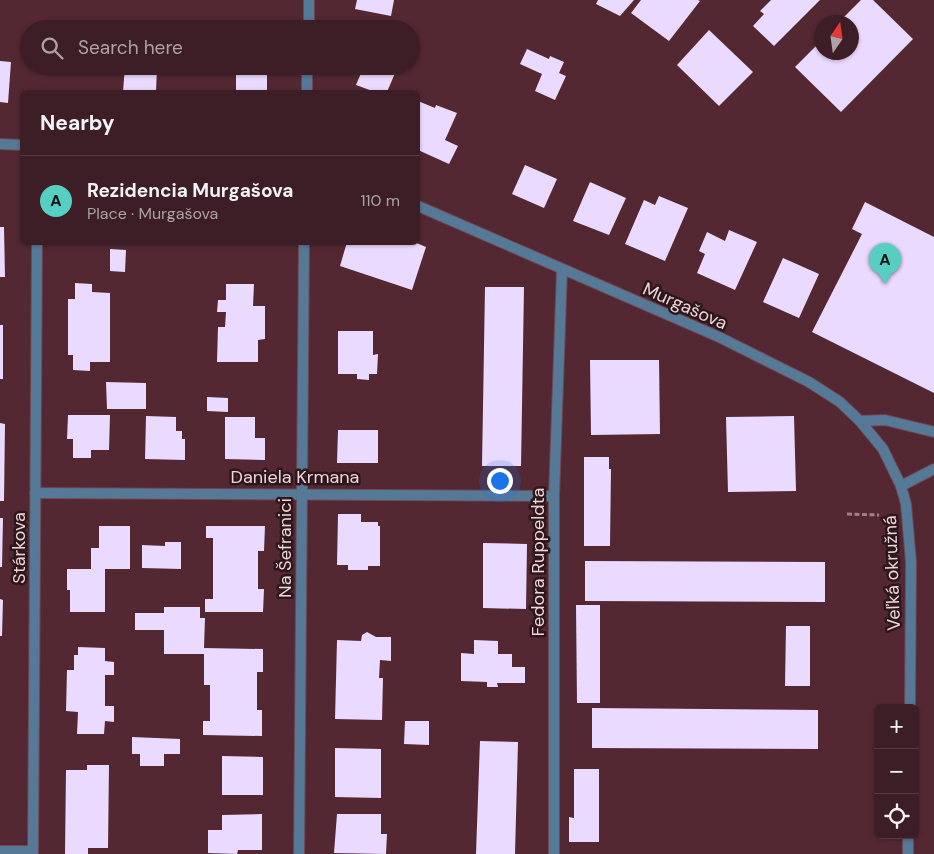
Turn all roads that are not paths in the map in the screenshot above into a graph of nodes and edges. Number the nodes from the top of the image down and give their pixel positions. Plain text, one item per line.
1 (309, 0) edge
2 (308, 20) edge
3 (307, 75) edge
4 (307, 90) edge
5 (0, 144) edge
6 (20, 145) edge
7 (420, 207) edge
8 (38, 245) edge
9 (304, 245) edge
10 (562, 270) junction
11 (860, 421) junction
12 (934, 432) edge
13 (934, 469) edge
14 (901, 486) junction
15 (36, 493) junction
16 (301, 493) junction
17 (554, 496) junction
18 (910, 704) edge
19 (908, 839) edge
20 (0, 851) edge
21 (33, 852) edge
22 (299, 854) edge
23 (554, 854) edge
24 (908, 854) edge

1 - 2 street
3 - 4 street
5 - 6 street
7 - 10 street, Murgašova
8 - 15 street, Stárkova
9 - 16 street, Na Šefranici
10 - 11 street, Murgašova
10 - 17 street, Fedora Ruppeldta
11 - 12 street
11 - 14 street, Veľká okružná
13 - 14 street
14 - 18 street, Veľká okružná
15 - 16 street, Daniela Krmana
15 - 21 street, Stárkova
16 - 17 street, Daniela Krmana
16 - 22 street, Na Šefranici
17 - 23 street, Fedora Ruppeldta
19 - 24 street
20 - 21 street

